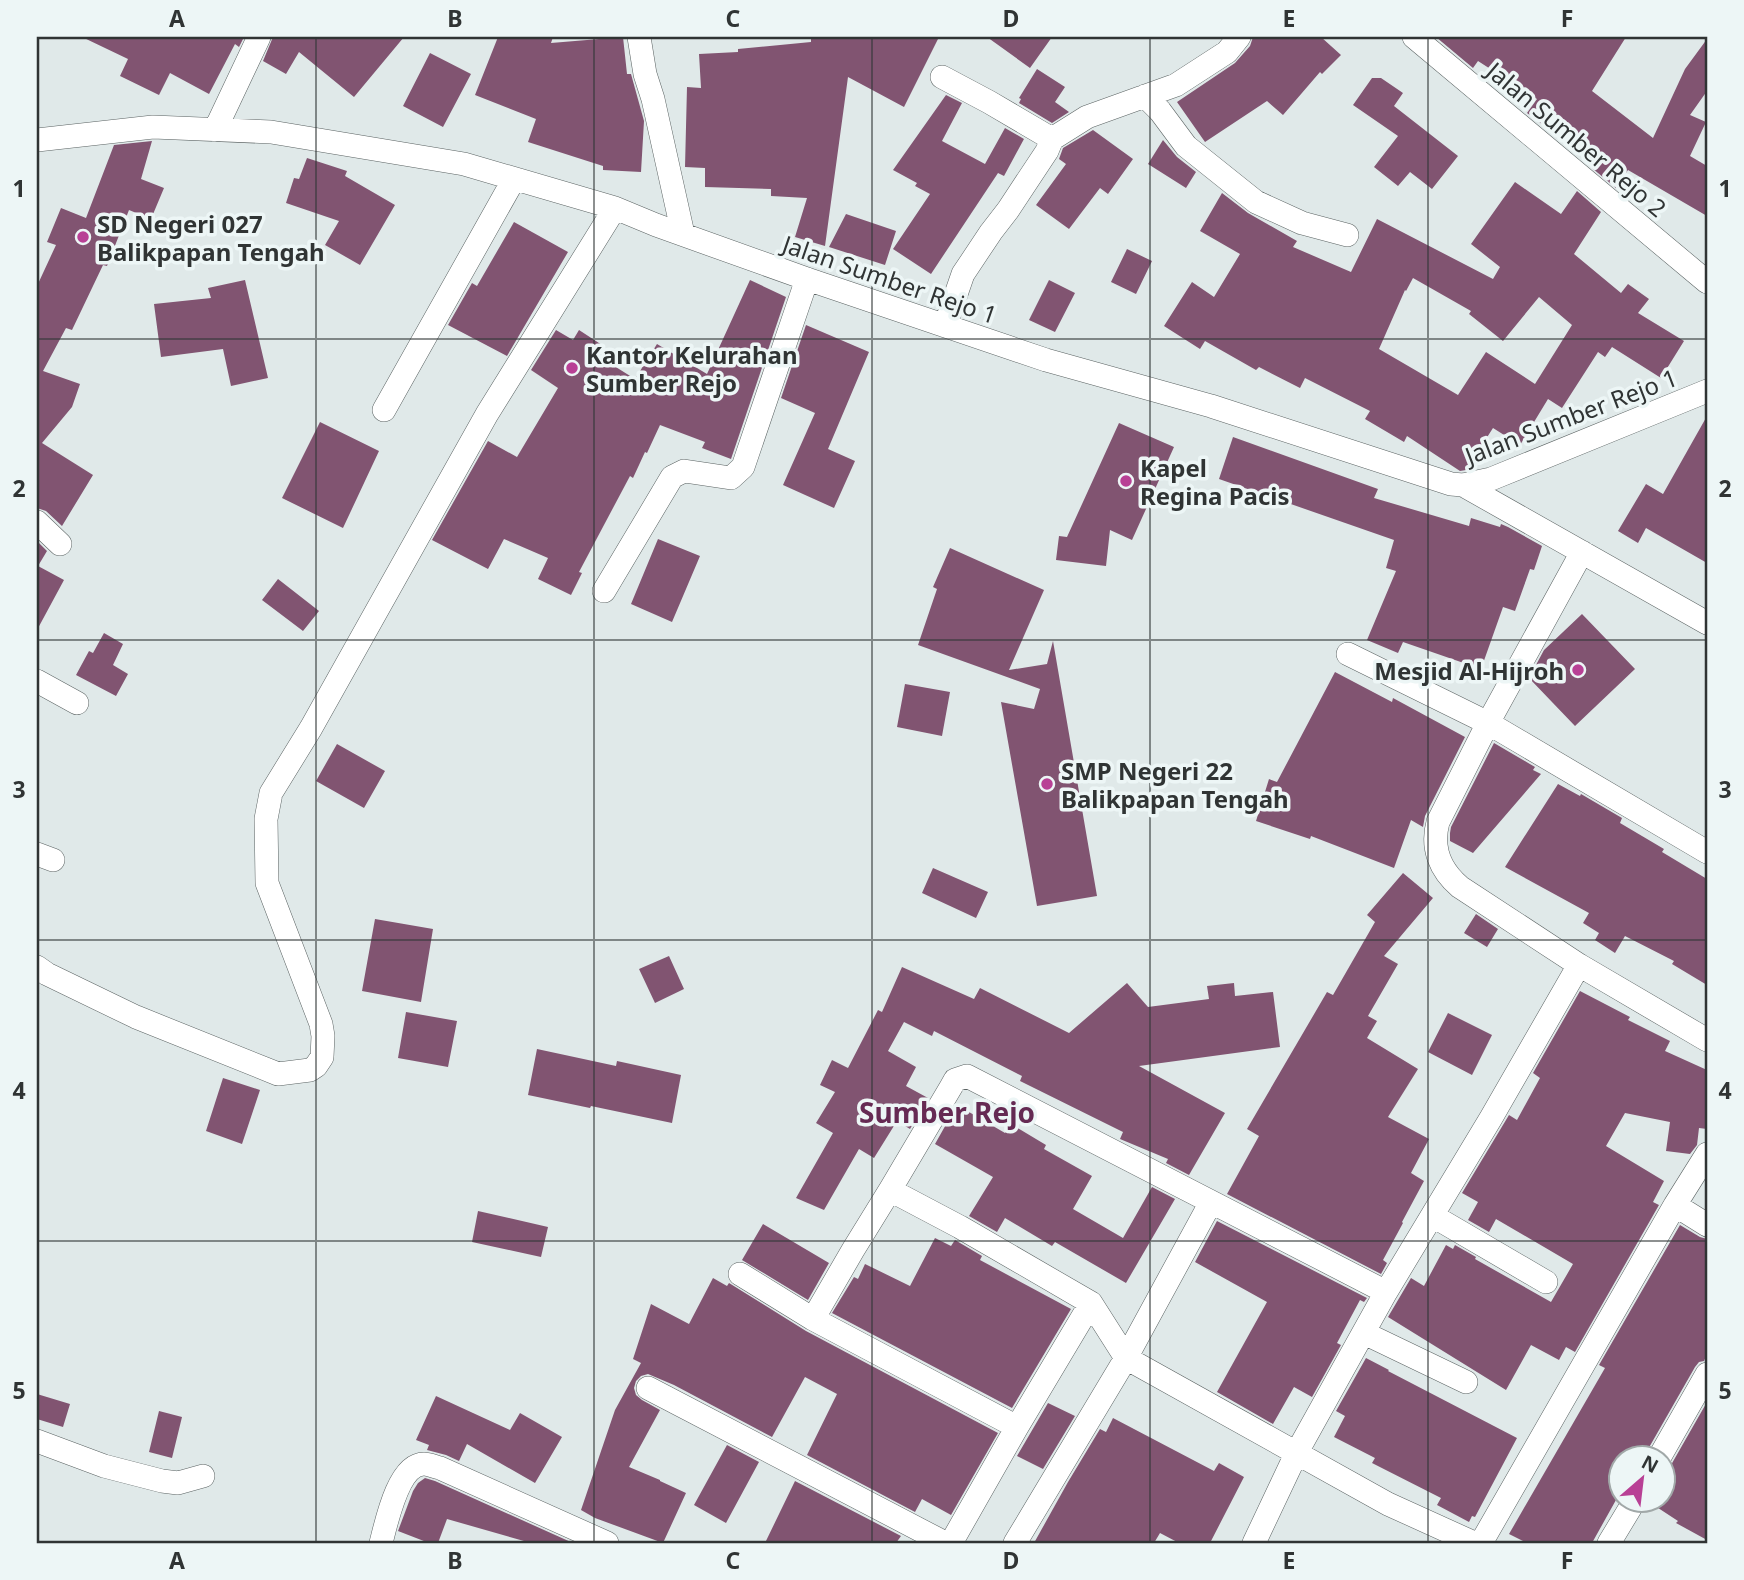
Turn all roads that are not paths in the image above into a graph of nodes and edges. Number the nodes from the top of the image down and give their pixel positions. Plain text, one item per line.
1 (259, 37) edge
2 (639, 37) edge
3 (1239, 37) edge
4 (1414, 37) edge
5 (942, 76) dead end
6 (1145, 96) junction
7 (215, 130) junction
8 (1052, 139) junction
9 (37, 140) edge
10 (513, 179) junction
11 (615, 208) junction
12 (683, 234) junction
13 (1347, 236) dead end
14 (807, 279) junction
15 (1707, 282) edge
16 (945, 326) junction
17 (1703, 397) edge
18 (384, 410) dead end
19 (1463, 485) junction
20 (37, 522) edge
21 (60, 544) dead end
22 (1582, 552) junction
23 (604, 591) dead end
24 (1707, 623) edge
25 (1348, 654) dead end
26 (37, 681) edge
27 (77, 703) dead end
28 (1488, 723) junction
29 (1707, 852) edge
30 (1579, 965) junction
31 (37, 967) edge
32 (1707, 1040) edge
33 (1707, 1154) edge
34 (890, 1190) junction
35 (1211, 1202) junction
36 (1675, 1205) junction
37 (1433, 1216) junction
38 (1707, 1225) edge
39 (740, 1274) dead end
40 (1546, 1282) dead end
41 (1386, 1292) junction
42 (1091, 1303) junction
43 (813, 1319) junction
44 (1364, 1333) junction
45 (1126, 1358) junction
46 (1707, 1374) edge
47 (1466, 1382) dead end
48 (648, 1388) dead end
49 (1017, 1427) junction
50 (37, 1441) edge
51 (1667, 1444) edge
52 (1297, 1452) junction
53 (204, 1476) dead end
54 (1627, 1514) edge
55 (381, 1543) edge
56 (607, 1543) edge
57 (945, 1543) edge
58 (951, 1543) edge
59 (1015, 1543) edge
60 (1254, 1543) edge
61 (1474, 1543) edge
62 (1481, 1543) edge
63 (1609, 1543) edge

1 - 7 street
2 - 12 street
3 - 6 street
4 - 15 street, Jalan Sumber Rejo 2
5 - 8 street
6 - 8 street
6 - 13 street
7 - 9 street, Jalan Sumber Rejo 1
7 - 10 street, Jalan Sumber Rejo 1
8 - 16 street
10 - 11 street, Jalan Sumber Rejo 1
10 - 18 street
11 - 12 street, Jalan Sumber Rejo 1
11 - 31 street
12 - 14 street, Jalan Sumber Rejo 1
14 - 16 street, Jalan Sumber Rejo 1
14 - 23 street
16 - 19 street, Jalan Sumber Rejo 1
17 - 19 street, Jalan Sumber Rejo 1
19 - 22 street
20 - 21 street
22 - 24 street
22 - 28 street
25 - 28 street
26 - 27 street
28 - 29 street
28 - 30 street
30 - 32 street
30 - 37 street
33 - 36 street
34 - 35 street
34 - 42 street
34 - 43 street
35 - 41 street
35 - 45 street
36 - 38 street
36 - 62 street
37 - 40 street
37 - 41 street
39 - 43 street
41 - 44 street
42 - 45 street
42 - 49 street
43 - 49 street
44 - 47 street
44 - 52 street
45 - 52 street
45 - 59 street
46 - 51 street
48 - 57 street
49 - 58 street
50 - 53 street
52 - 60 street
52 - 61 street
54 - 63 street
55 - 56 street

